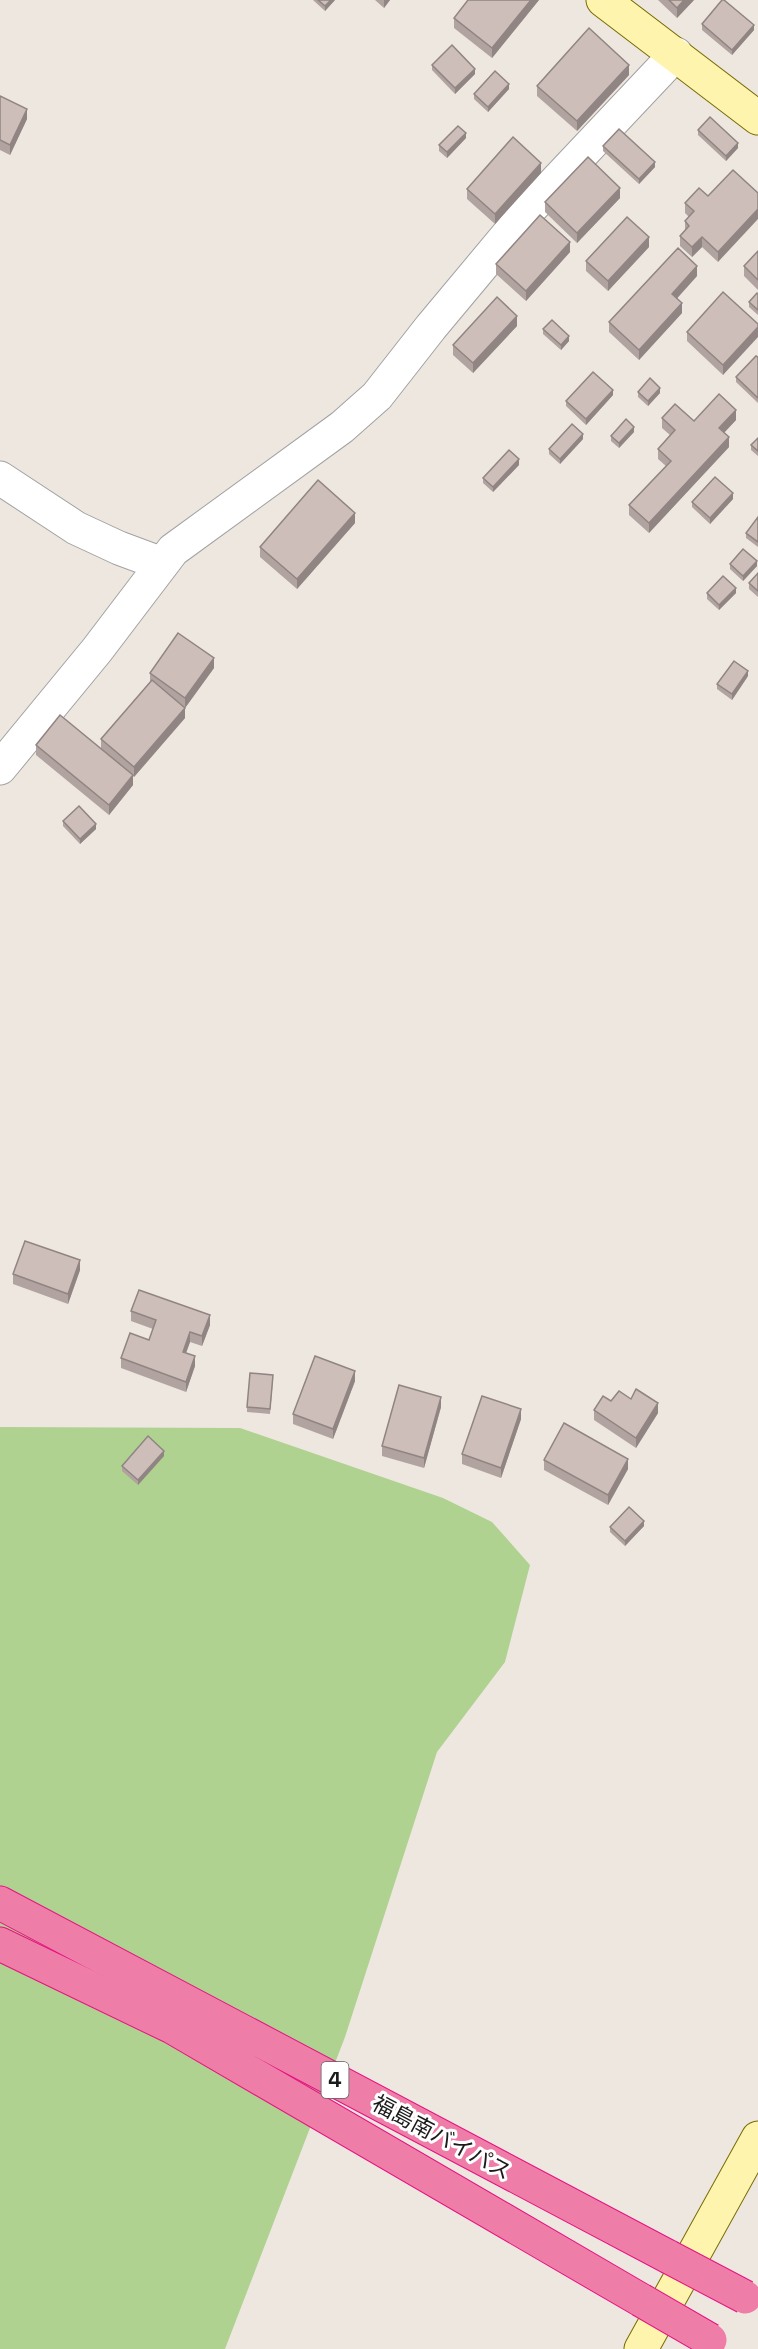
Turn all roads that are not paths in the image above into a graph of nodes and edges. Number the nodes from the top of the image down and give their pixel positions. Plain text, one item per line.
1 (603, 0) edge
2 (676, 54) junction
3 (758, 118) edge
4 (0, 478) edge
5 (162, 564) junction
6 (0, 768) edge
7 (0, 1903) edge
8 (0, 1944) edge
9 (758, 2138) edge
10 (752, 2300) edge
11 (719, 2345) edge
12 (641, 2349) edge

1 - 2 street
2 - 3 street
2 - 5 street
4 - 5 street
5 - 6 street
7 - 10 highway, 福島南バイパス / 4, bridge
8 - 11 highway, 福島南バイパス / 4, bridge
9 - 12 street

